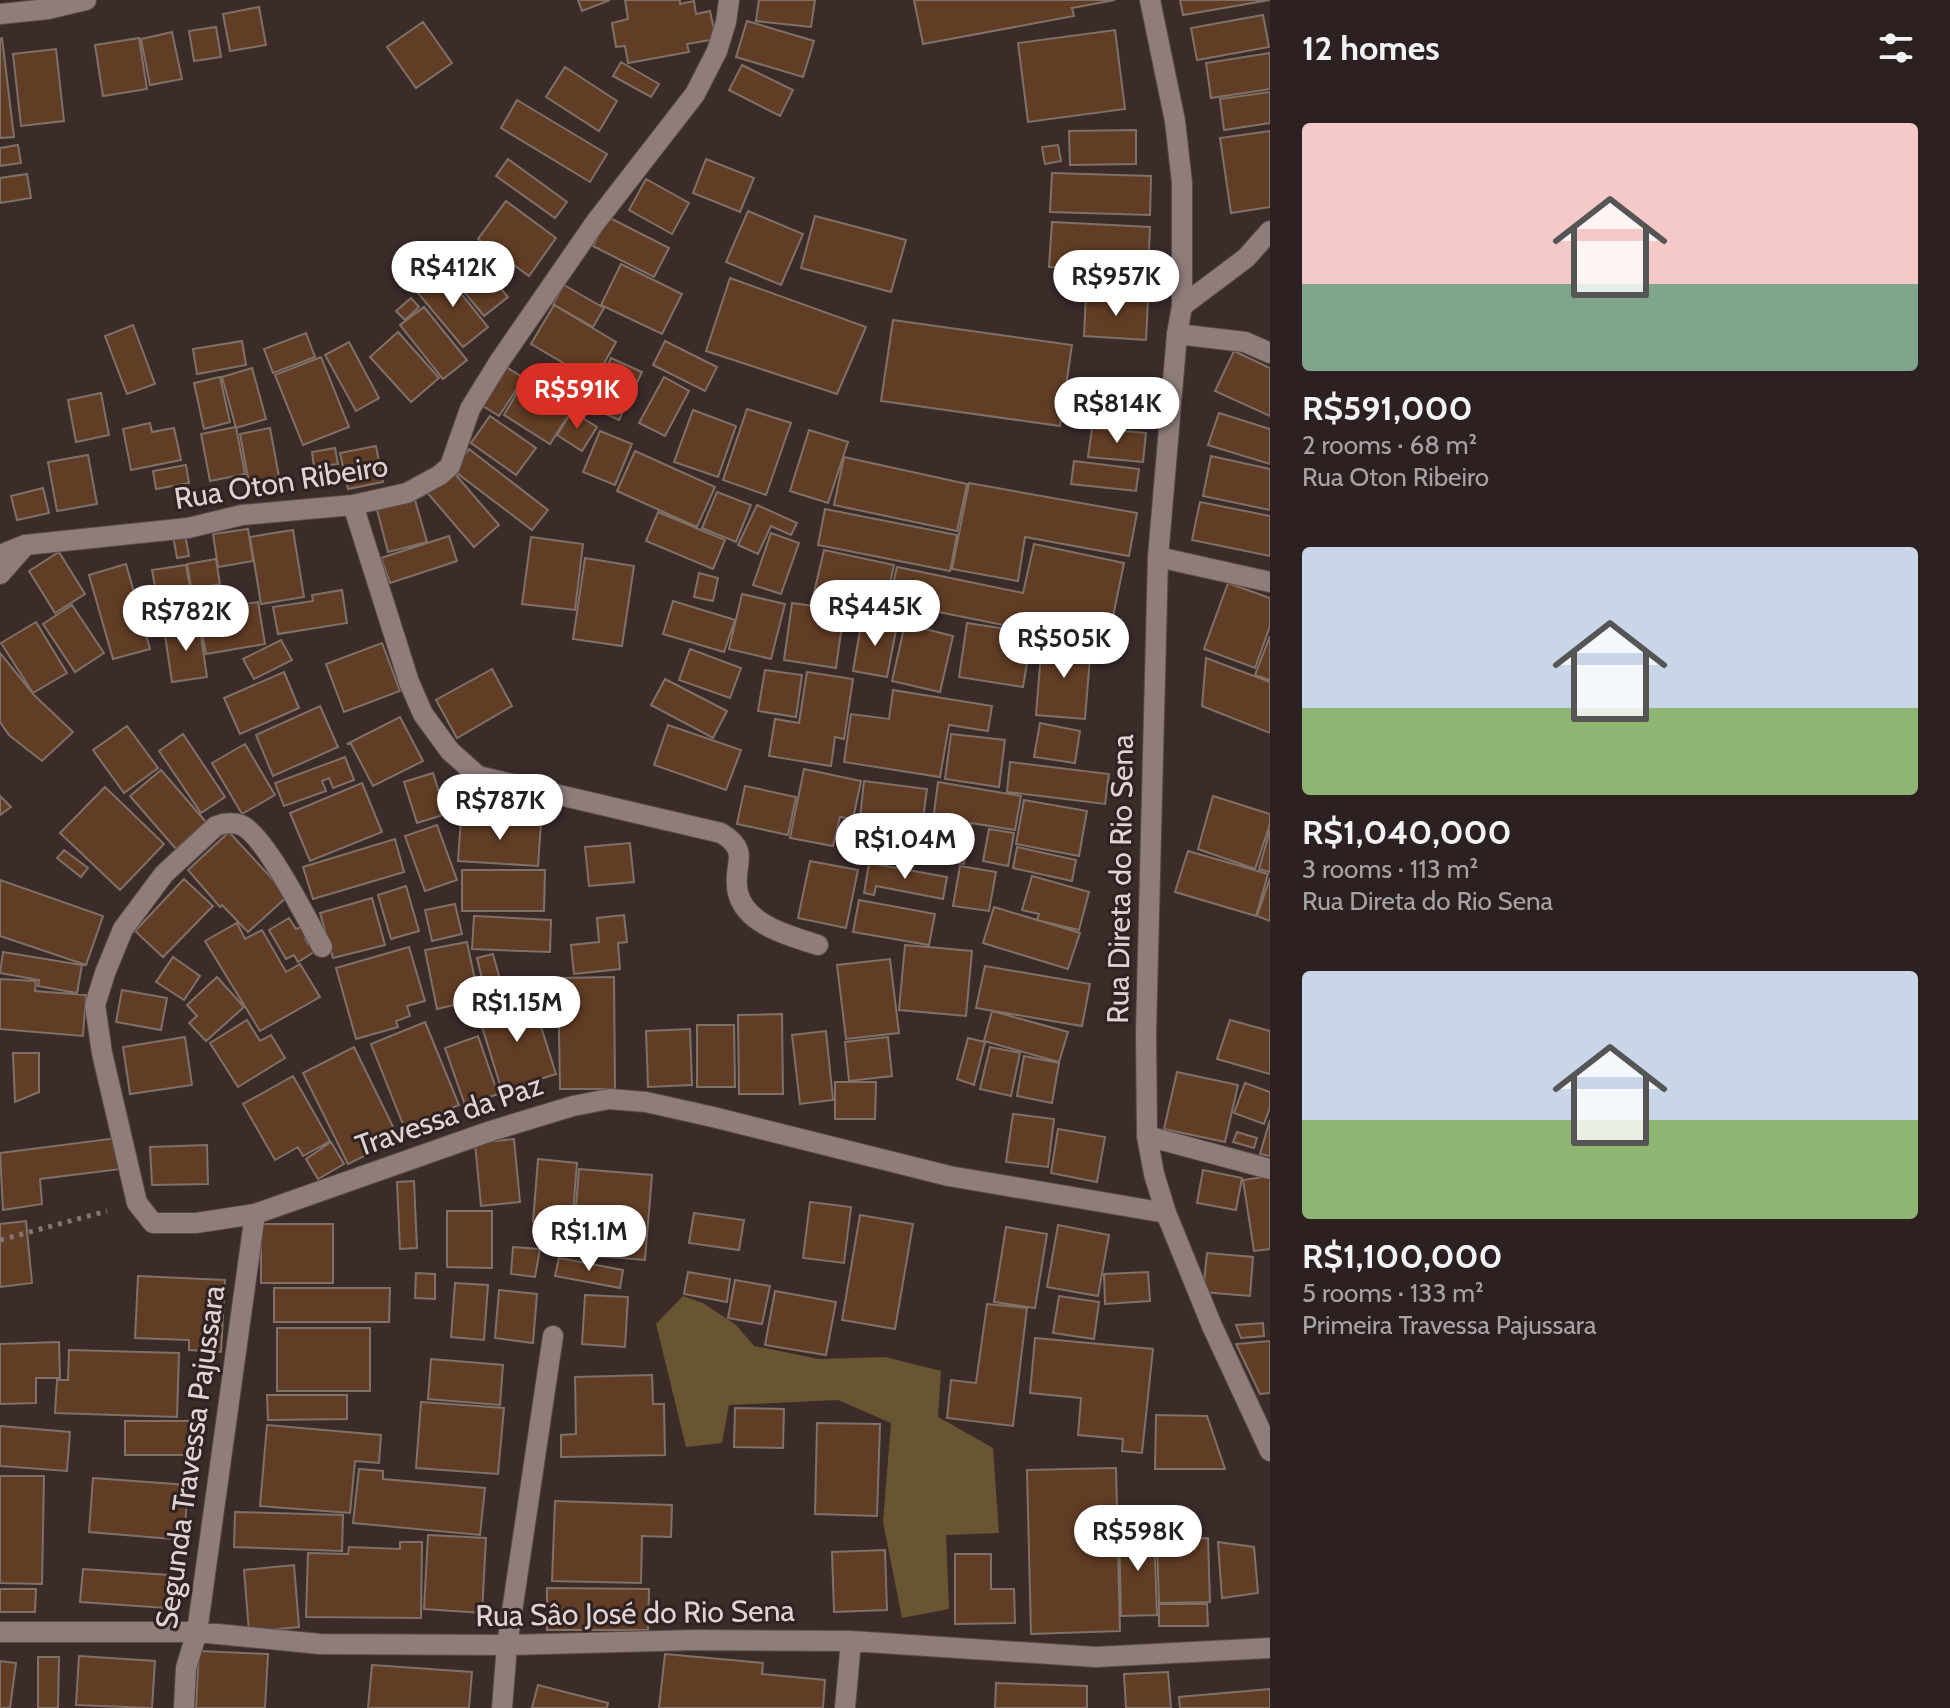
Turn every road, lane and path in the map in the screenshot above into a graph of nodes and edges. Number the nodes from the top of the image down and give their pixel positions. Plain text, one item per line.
1 (86, 0) edge
2 (729, 0) edge
3 (1150, 0) edge
4 (0, 14) edge
5 (1270, 231) edge
6 (1182, 306) junction
7 (1177, 334) junction
8 (1270, 353) edge
9 (353, 505) junction
10 (25, 545) junction
11 (0, 555) edge
12 (1158, 557) junction
13 (0, 574) edge
14 (1270, 582) edge
15 (818, 945) dead end
16 (322, 947) dead end
17 (1147, 1136) junction
18 (1270, 1169) edge
19 (137, 1203) junction
20 (1166, 1213) junction
21 (255, 1214) junction
22 (0, 1240) edge
23 (553, 1336) dead end
24 (1270, 1451) edge
25 (0, 1632) edge
26 (197, 1632) junction
27 (851, 1641) junction
28 (507, 1645) junction
29 (1270, 1648) edge
30 (184, 1708) edge
31 (502, 1708) edge
32 (845, 1708) edge

1 - 4 street
2 - 9 street, Rua Oton Ribeiro
3 - 6 street, Rua Direta do Rio Sena
5 - 6 street
6 - 7 street, Rua Direta do Rio Sena
7 - 8 street
7 - 12 street, Rua Direta do Rio Sena
9 - 10 street, Rua Oton Ribeiro
9 - 15 street
10 - 11 street, Rua Oton Ribeiro
10 - 13 street
12 - 14 street
12 - 17 street, Rua Direta do Rio Sena
16 - 19 street
17 - 18 street
17 - 20 street, Rua Direta do Rio Sena
19 - 21 street, Travessa da Paz
19 - 22 path
20 - 21 street, Travessa da Paz
20 - 24 street, Rua Direta do Rio Sena
21 - 26 street, Segunda Travessa Pajussara
23 - 28 street
25 - 26 street, Rua Sâo José do Rio Sena
26 - 28 street, Rua Sâo José do Rio Sena
26 - 30 street, Segunda Travessa Pajussara
27 - 28 street, Rua Sâo José do Rio Sena
27 - 29 street, Rua Sâo José do Rio Sena
27 - 32 street
28 - 31 street

